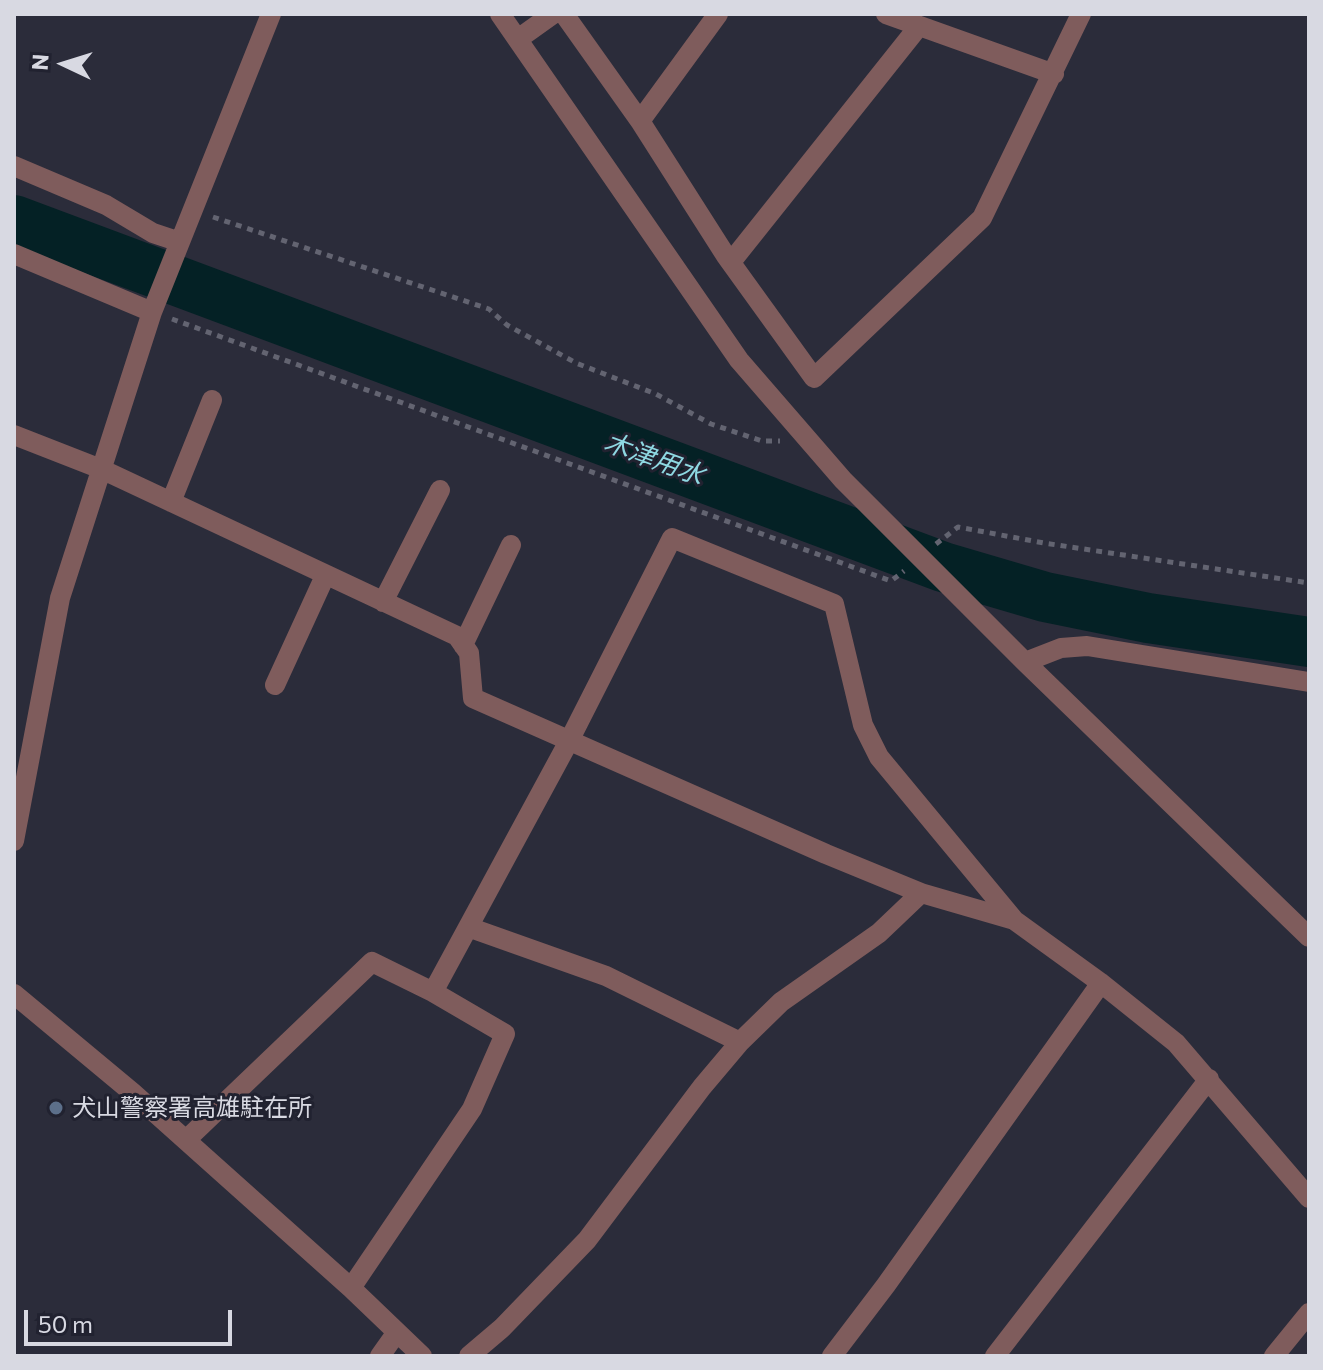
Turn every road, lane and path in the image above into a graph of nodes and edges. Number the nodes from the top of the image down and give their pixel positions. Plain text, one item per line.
1 (271, 14) edge
2 (500, 14) edge
3 (553, 14) edge
4 (564, 14) edge
5 (718, 14) edge
6 (886, 14) edge
7 (1081, 14) edge
8 (919, 26) junction
9 (518, 39) junction
10 (1054, 74) junction
11 (640, 121) junction
12 (14, 166) edge
13 (193, 211) junction
14 (178, 247) junction
15 (14, 254) edge
16 (731, 262) junction
17 (156, 304) junction
18 (212, 400) dead end
19 (799, 429) junction
20 (14, 435) edge
21 (101, 469) junction
22 (440, 490) dead end
23 (171, 502) junction
24 (949, 534) dead end
25 (511, 545) dead end
26 (906, 569) dead end
27 (325, 576) junction
28 (1309, 583) edge
29 (383, 602) junction
30 (463, 645) junction
31 (1025, 662) junction
32 (1309, 682) edge
33 (275, 685) dead end
34 (569, 741) junction
35 (14, 841) edge
36 (921, 893) junction
37 (1014, 920) junction
38 (468, 927) junction
39 (1309, 937) edge
40 (1101, 983) junction
41 (433, 992) junction
42 (14, 994) edge
43 (740, 1042) junction
44 (1209, 1079) junction
45 (186, 1140) junction
46 (1309, 1198) edge
47 (351, 1288) junction
48 (1309, 1313) edge
49 (397, 1332) junction
50 (380, 1356) edge
51 (422, 1356) edge
52 (469, 1356) edge
53 (832, 1356) edge
54 (995, 1356) edge
55 (1274, 1356) edge

1 - 13 street
2 - 9 street
3 - 9 street
4 - 11 street
5 - 11 street
6 - 8 street
7 - 10 street
8 - 10 street
8 - 16 street
9 - 19 street
10 - 16 street
11 - 16 street
12 - 14 street
13 - 14 street
13 - 19 path
14 - 17 street
15 - 17 street
17 - 21 street
17 - 26 path
18 - 23 street
19 - 31 street
20 - 21 street
21 - 23 street
21 - 35 street
22 - 29 street
23 - 27 street
24 - 28 path
25 - 30 street
27 - 29 street
27 - 33 street
29 - 30 street
30 - 34 street
31 - 32 street
31 - 39 street
34 - 36 street
34 - 37 street
34 - 38 street
36 - 37 street
36 - 43 street
37 - 40 street
38 - 41 street
38 - 43 street
40 - 44 street
40 - 53 street
41 - 45 street
41 - 47 street
42 - 45 street
43 - 52 street
44 - 46 street
44 - 54 street
45 - 47 street
47 - 49 street
48 - 55 street
49 - 50 street
49 - 51 street

